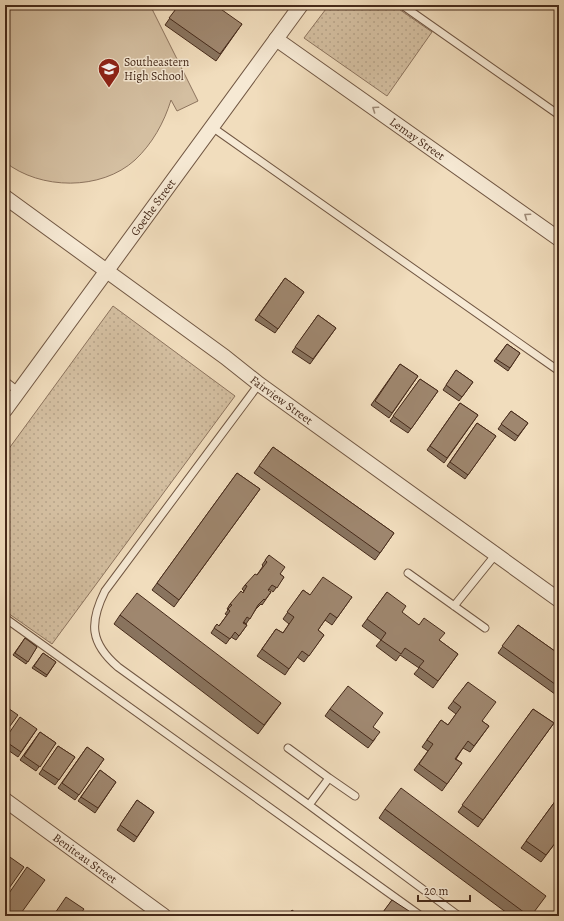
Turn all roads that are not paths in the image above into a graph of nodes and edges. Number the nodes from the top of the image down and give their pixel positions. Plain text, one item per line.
1 (301, 5) edge
2 (402, 5) edge
3 (276, 39) junction
4 (559, 115) edge
5 (212, 127) junction
6 (5, 197) edge
7 (559, 239) edge
8 (107, 271) junction
9 (559, 371) edge
10 (5, 382) edge
11 (259, 384) junction
12 (18, 392) junction
13 (5, 410) edge
14 (496, 554) junction
15 (408, 573) dead end
16 (559, 600) edge
17 (454, 606) junction
18 (5, 618) edge
19 (484, 628) dead end
20 (288, 748) dead end
21 (329, 778) junction
22 (356, 796) dead end
23 (5, 800) edge
24 (309, 805) junction
25 (164, 916) edge
26 (420, 916) edge
27 (459, 916) edge

1 - 3 street, Goethe Street
2 - 4 lane
3 - 5 street, Goethe Street
7 -> 3 street, Lemay Street
5 - 8 street, Goethe Street
5 - 9 lane
6 - 8 street, Fairview Street
8 - 11 street, Fairview Street
8 - 12 street, Goethe Street
10 - 12 lane
11 - 14 street, Fairview Street
11 - 24 lane
12 - 13 street, Goethe Street
14 - 16 street, Fairview Street
14 - 17 lane
15 - 17 lane
17 - 19 lane
18 - 26 lane
20 - 21 lane
21 - 22 lane
21 - 24 lane
23 - 25 street, Beniteau Street
24 - 27 lane

